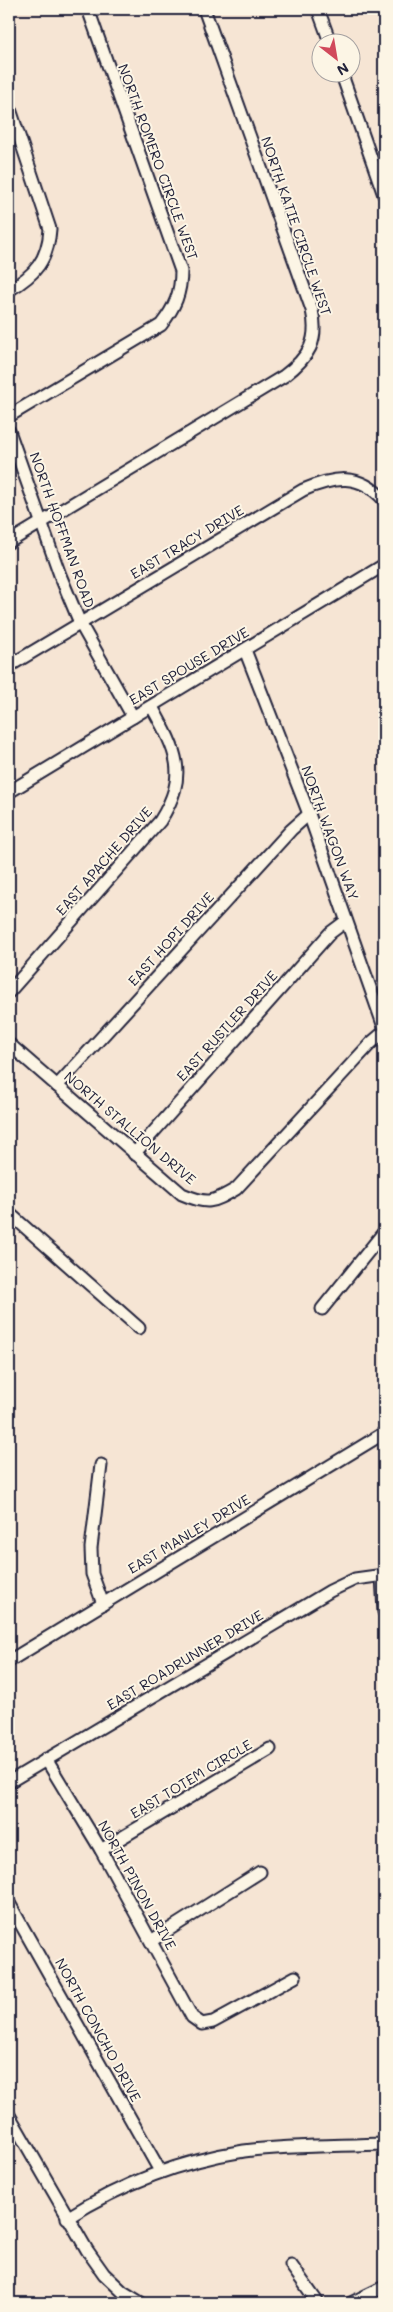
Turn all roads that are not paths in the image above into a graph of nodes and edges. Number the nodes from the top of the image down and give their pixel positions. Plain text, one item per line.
1 (88, 9) edge
2 (204, 9) edge
3 (318, 9) edge
4 (326, 32) edge
5 (344, 82) edge
6 (9, 106) edge
7 (384, 195) edge
8 (9, 290) edge
9 (9, 416) edge
10 (9, 431) edge
11 (384, 500) edge
12 (42, 523) junction
13 (9, 542) edge
14 (384, 565) edge
15 (80, 623) junction
16 (245, 650) junction
17 (9, 666) edge
18 (152, 706) junction
19 (133, 717) junction
20 (9, 792) edge
21 (309, 814) junction
22 (346, 921) junction
23 (9, 992) edge
24 (384, 1028) edge
25 (384, 1032) edge
26 (9, 1044) edge
27 (57, 1086) junction
28 (134, 1154) junction
29 (9, 1213) edge
30 (384, 1232) edge
31 (322, 1309) dead end
32 (139, 1328) dead end
33 (384, 1433) edge
34 (101, 1465) dead end
35 (383, 1575) edge
36 (103, 1604) junction
37 (384, 1612) edge
38 (9, 1661) edge
39 (270, 1749) dead end
40 (46, 1759) junction
41 (9, 1782) edge
42 (102, 1850) junction
43 (260, 1872) dead end
44 (9, 1903) edge
45 (151, 1941) junction
46 (295, 1977) dead end
47 (9, 2115) edge
48 (384, 2144) edge
49 (160, 2171) junction
50 (67, 2218) junction
51 (291, 2265) dead end
52 (384, 2288) edge
53 (141, 2303) edge
54 (318, 2303) edge
55 (351, 2303) edge

1 - 9 street, NORTH ROMERO CIRCLE WEST
2 - 12 street, NORTH KATIE CIRCLE WEST
3 - 4 street
5 - 7 street
6 - 8 street
10 - 12 street, NORTH HOFFMAN ROAD
11 - 15 street, EAST TRACY DRIVE
12 - 13 street, NORTH KATIE CIRCLE WEST
12 - 15 street, NORTH HOFFMAN ROAD
14 - 16 street, EAST SPOUSE DRIVE
15 - 17 street, EAST TRACY DRIVE
15 - 19 street, NORTH HOFFMAN ROAD
16 - 18 street, EAST SPOUSE DRIVE
16 - 21 street, NORTH WAGON WAY
18 - 19 street, EAST SPOUSE DRIVE
18 - 23 street, EAST APACHE DRIVE
19 - 20 street, EAST SPOUSE DRIVE
21 - 22 street, NORTH WAGON WAY
21 - 27 street, EAST HOPI DRIVE
22 - 24 street, NORTH WAGON WAY
22 - 28 street, EAST RUSTLER DRIVE
25 - 28 street, NORTH STALLION DRIVE
26 - 27 street, NORTH STALLION DRIVE
27 - 28 street, NORTH STALLION DRIVE
29 - 32 street
30 - 31 street
33 - 36 street, EAST MANLEY DRIVE
34 - 36 street
35 - 37 street
35 - 40 street, EAST ROADRUNNER DRIVE
36 - 38 street, EAST MANLEY DRIVE
39 - 42 street, EAST TOTEM CIRCLE
40 - 41 street, EAST ROADRUNNER DRIVE
40 - 42 street, NORTH PINON DRIVE
42 - 45 street, NORTH PINON DRIVE
43 - 45 street
44 - 49 street, NORTH CONCHO DRIVE
45 - 46 street, NORTH PINON DRIVE
47 - 50 street
48 - 49 street
49 - 50 street
50 - 53 street
51 - 54 street
52 - 55 street

